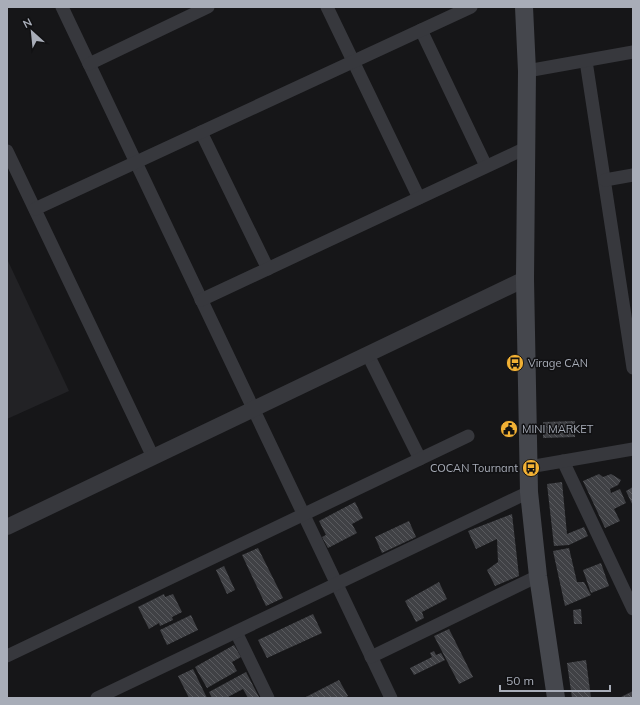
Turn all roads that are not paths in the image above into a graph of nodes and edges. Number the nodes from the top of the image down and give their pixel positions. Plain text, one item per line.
1 (62, 7) edge
2 (208, 7) edge
3 (327, 7) edge
4 (471, 7) edge
5 (524, 7) edge
6 (421, 30) junction
7 (633, 52) edge
8 (586, 60) junction
9 (354, 61) junction
10 (88, 64) junction
11 (526, 71) junction
12 (201, 132) junction
13 (526, 148) junction
14 (7, 151) edge
15 (136, 162) junction
16 (486, 166) junction
17 (633, 175) edge
18 (604, 180) junction
19 (419, 198) junction
20 (35, 209) junction
21 (268, 268) junction
22 (525, 279) junction
23 (201, 300) junction
24 (368, 355) junction
25 (633, 368) edge
26 (253, 410) junction
27 (468, 436) dead end
28 (633, 449) edge
29 (153, 457) junction
30 (420, 459) junction
31 (563, 461) junction
32 (529, 467) junction
33 (529, 492) junction
34 (304, 515) junction
35 (7, 527) edge
36 (538, 576) junction
37 (336, 584) junction
38 (633, 609) edge
39 (236, 632) junction
40 (7, 656) edge
41 (371, 657) junction
42 (97, 698) edge
43 (268, 698) edge
44 (391, 698) edge
45 (556, 698) edge

1 - 10 street
2 - 10 street
3 - 9 street
4 - 6 street
5 - 11 main road
6 - 9 street
6 - 16 street
7 - 8 street
8 - 11 street
8 - 18 street
9 - 12 street
9 - 19 street
10 - 15 street
11 - 13 main road
12 - 15 street
12 - 21 street
13 - 16 street
13 - 22 main road
14 - 20 street
15 - 20 street
15 - 23 street
16 - 19 street
17 - 18 street
18 - 25 street
19 - 21 street
20 - 29 street
21 - 23 street
22 - 24 street
22 - 32 main road
23 - 26 street
24 - 26 street
24 - 30 street
26 - 29 street
26 - 34 street
27 - 30 street
28 - 31 street
29 - 35 street
30 - 34 street
31 - 32 street
31 - 38 street
32 - 33 main road
33 - 36 main road
33 - 37 street
34 - 37 street
34 - 40 street
36 - 41 street
36 - 45 main road
37 - 39 street
37 - 41 street
39 - 42 street
39 - 43 street
41 - 44 street

